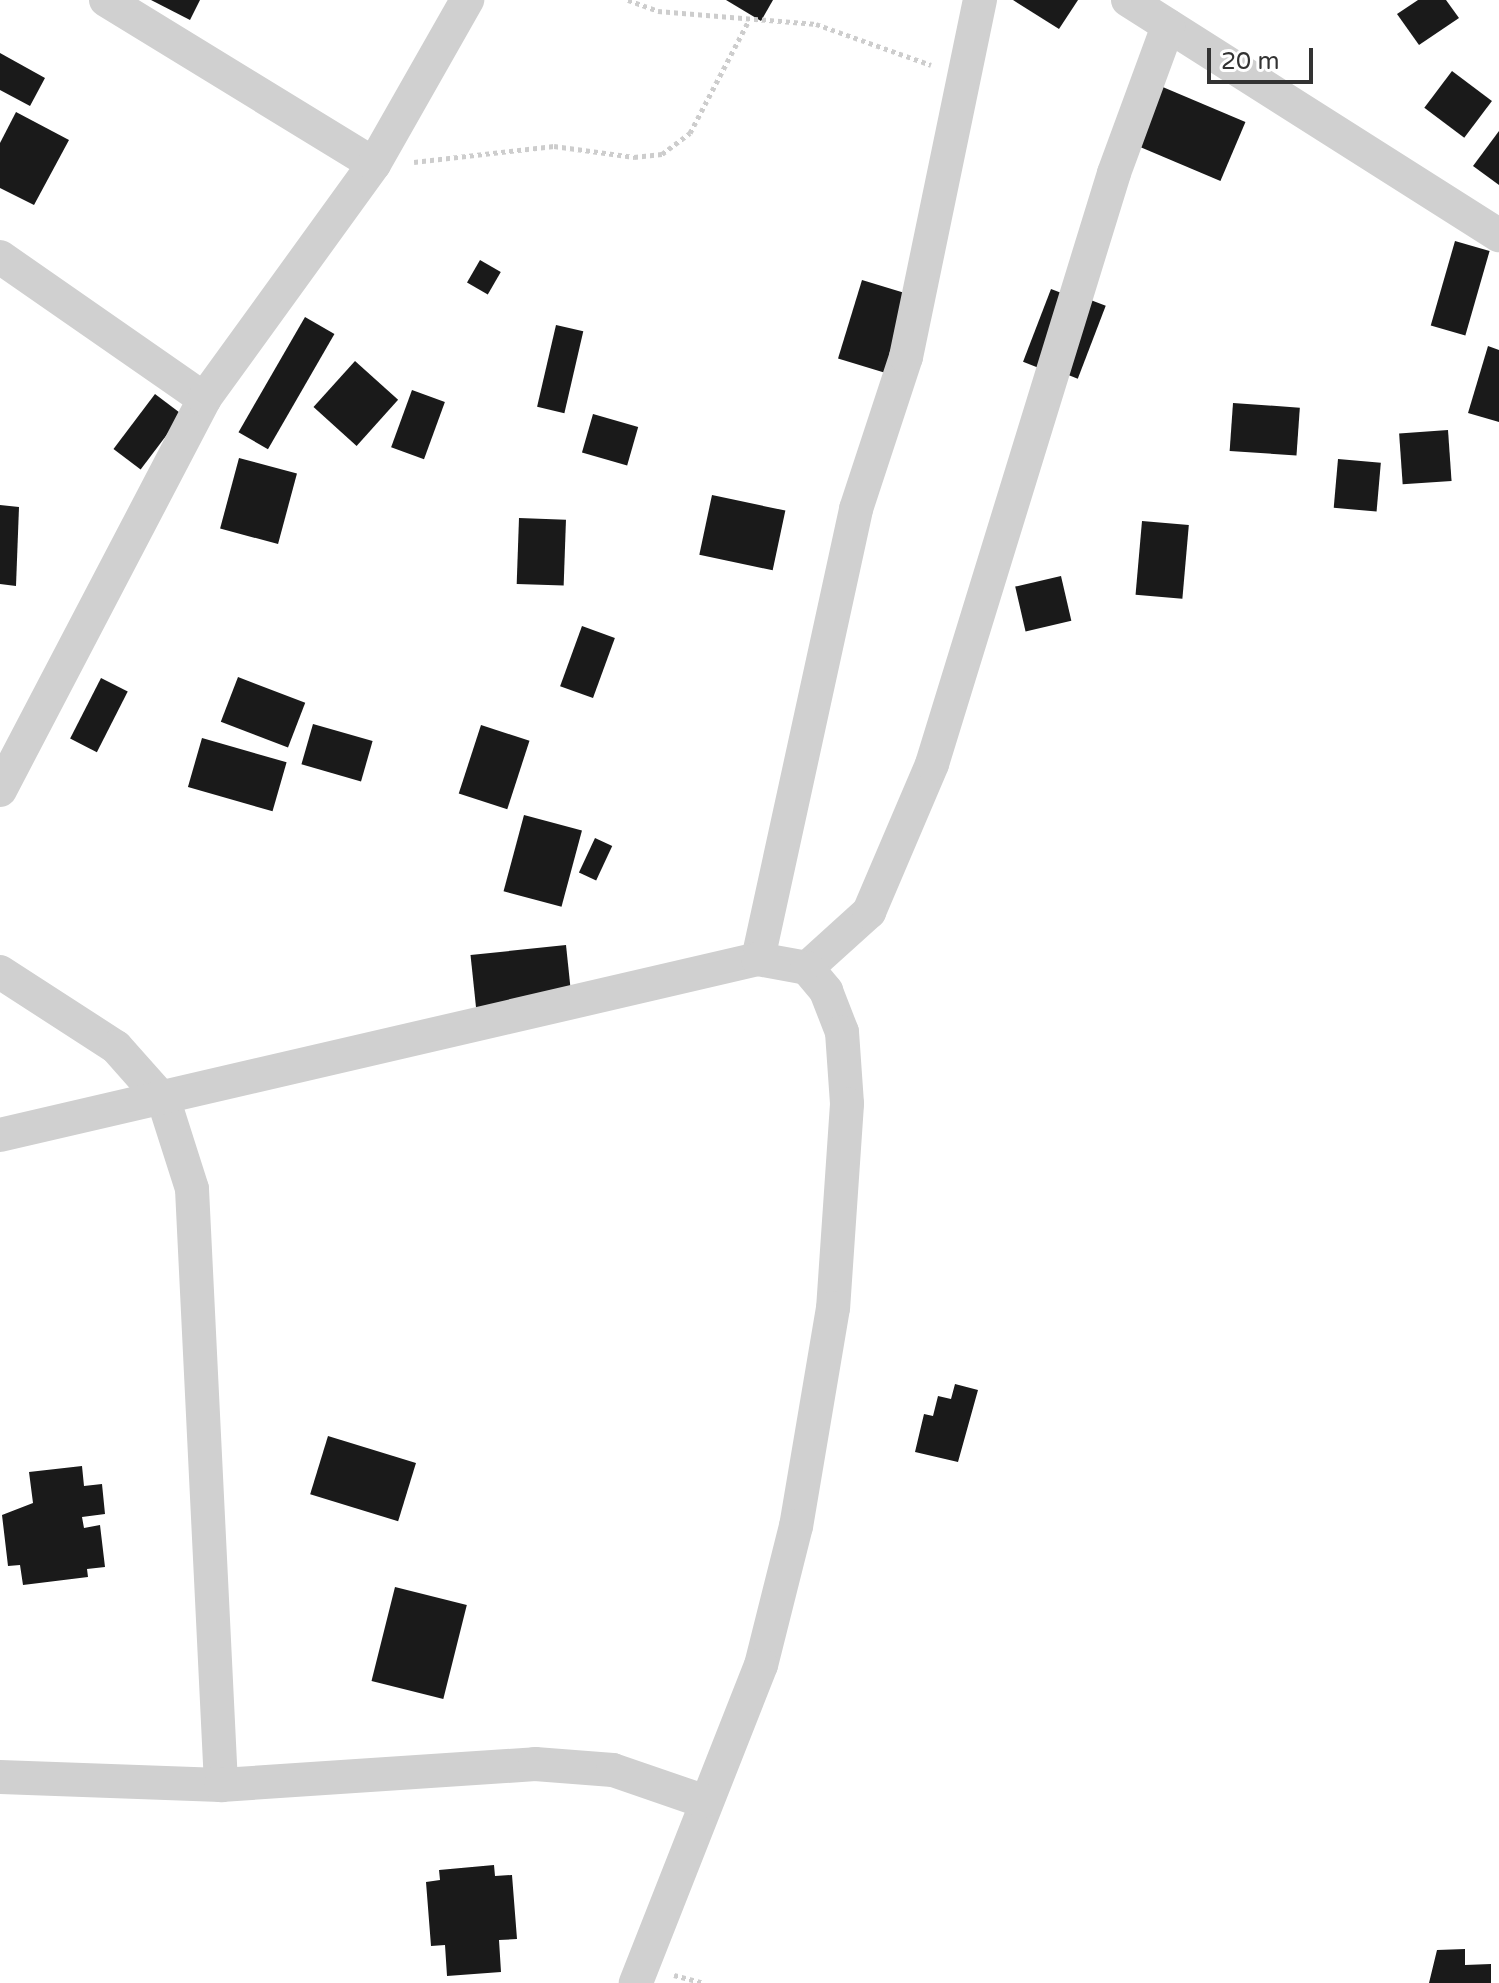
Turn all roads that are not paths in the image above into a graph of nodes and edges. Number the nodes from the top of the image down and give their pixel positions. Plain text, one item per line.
1 (106, 0) edge
2 (467, 0) edge
3 (980, 0) edge
4 (1128, 0) edge
5 (1168, 26) junction
6 (377, 159) junction
7 (1499, 235) edge
8 (0, 257) edge
9 (204, 399) junction
10 (0, 790) edge
11 (758, 959) junction
12 (807, 968) junction
13 (0, 972) edge
14 (164, 1101) junction
15 (0, 1135) edge
16 (0, 1777) edge
17 (221, 1785) junction
18 (703, 1801) junction
19 (636, 1983) edge

1 - 6 street
2 - 6 street
3 - 11 street
4 - 5 street
5 - 7 street
5 - 12 street
6 - 9 street
8 - 9 street
9 - 10 street
11 - 12 street
11 - 14 street
12 - 18 street
13 - 14 street
14 - 15 street
14 - 17 street
16 - 17 street
17 - 18 street
18 - 19 street

